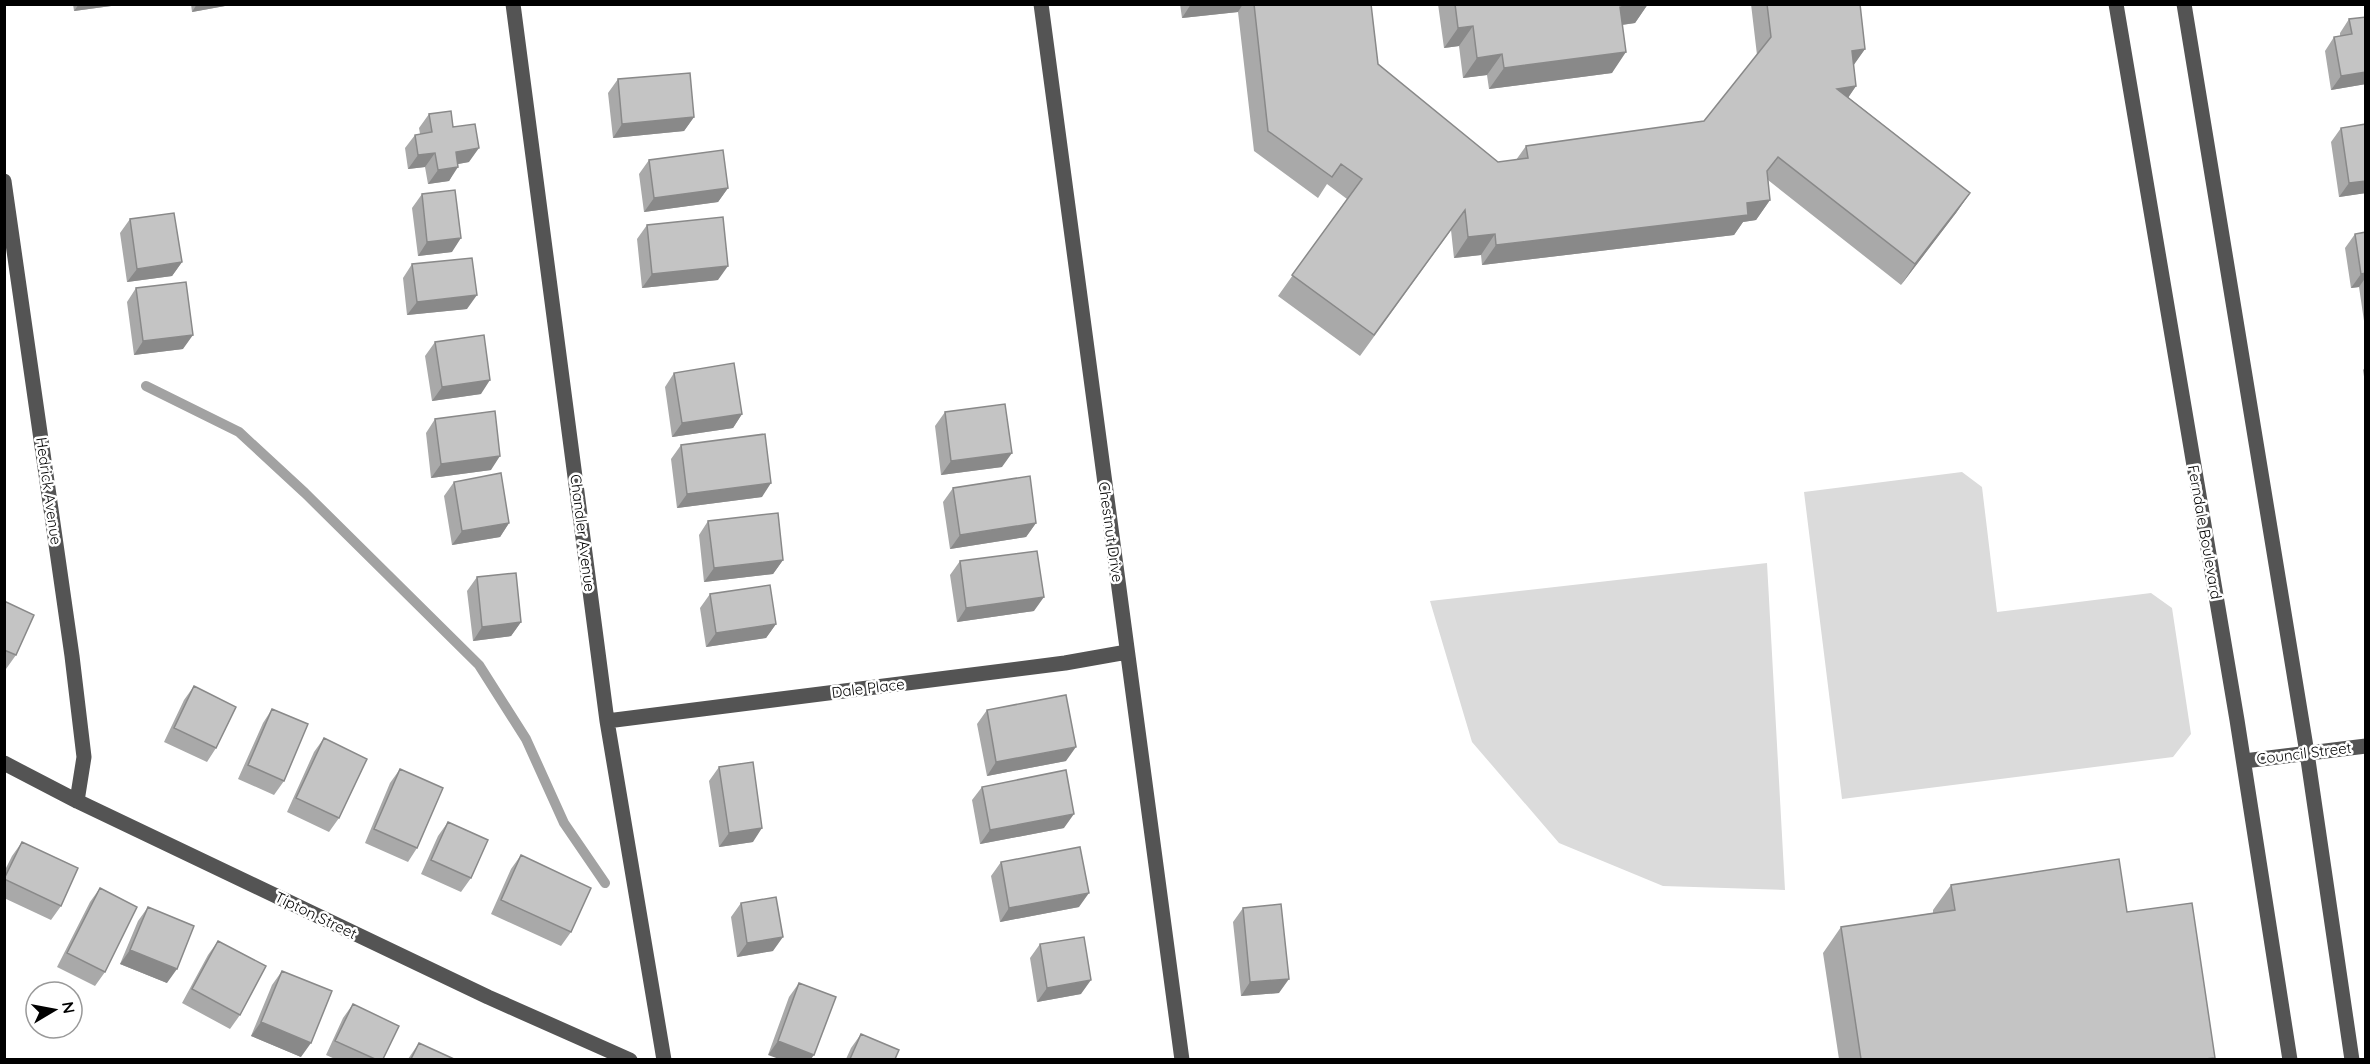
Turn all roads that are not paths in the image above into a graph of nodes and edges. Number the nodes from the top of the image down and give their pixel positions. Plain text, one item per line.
1 (513, 4) edge
2 (1041, 4) edge
3 (2116, 4) edge
4 (2184, 4) edge
5 (4, 181) edge
6 (1127, 652) junction
7 (607, 721) junction
8 (2366, 746) edge
9 (2307, 753) junction
10 (2244, 761) junction
11 (4, 763) edge
12 (77, 801) junction
13 (630, 1059) edge
14 (664, 1059) edge
15 (1182, 1059) edge
16 (2290, 1059) edge
17 (2352, 1059) edge

1 - 7 street, Chandler Avenue
2 - 6 street, Chestnut Drive
3 - 10 street, Ferndale Boulevard
4 - 9 street
5 - 12 street, Hedrick Avenue
6 - 7 street, Dale Place
6 - 15 street, Chestnut Drive
7 - 14 street, Chandler Avenue
8 - 9 street, Council Street
9 - 10 street, Council Street
9 - 17 street
10 - 16 street, Ferndale Boulevard
11 - 12 street, Tipton Street
12 - 13 street, Tipton Street

